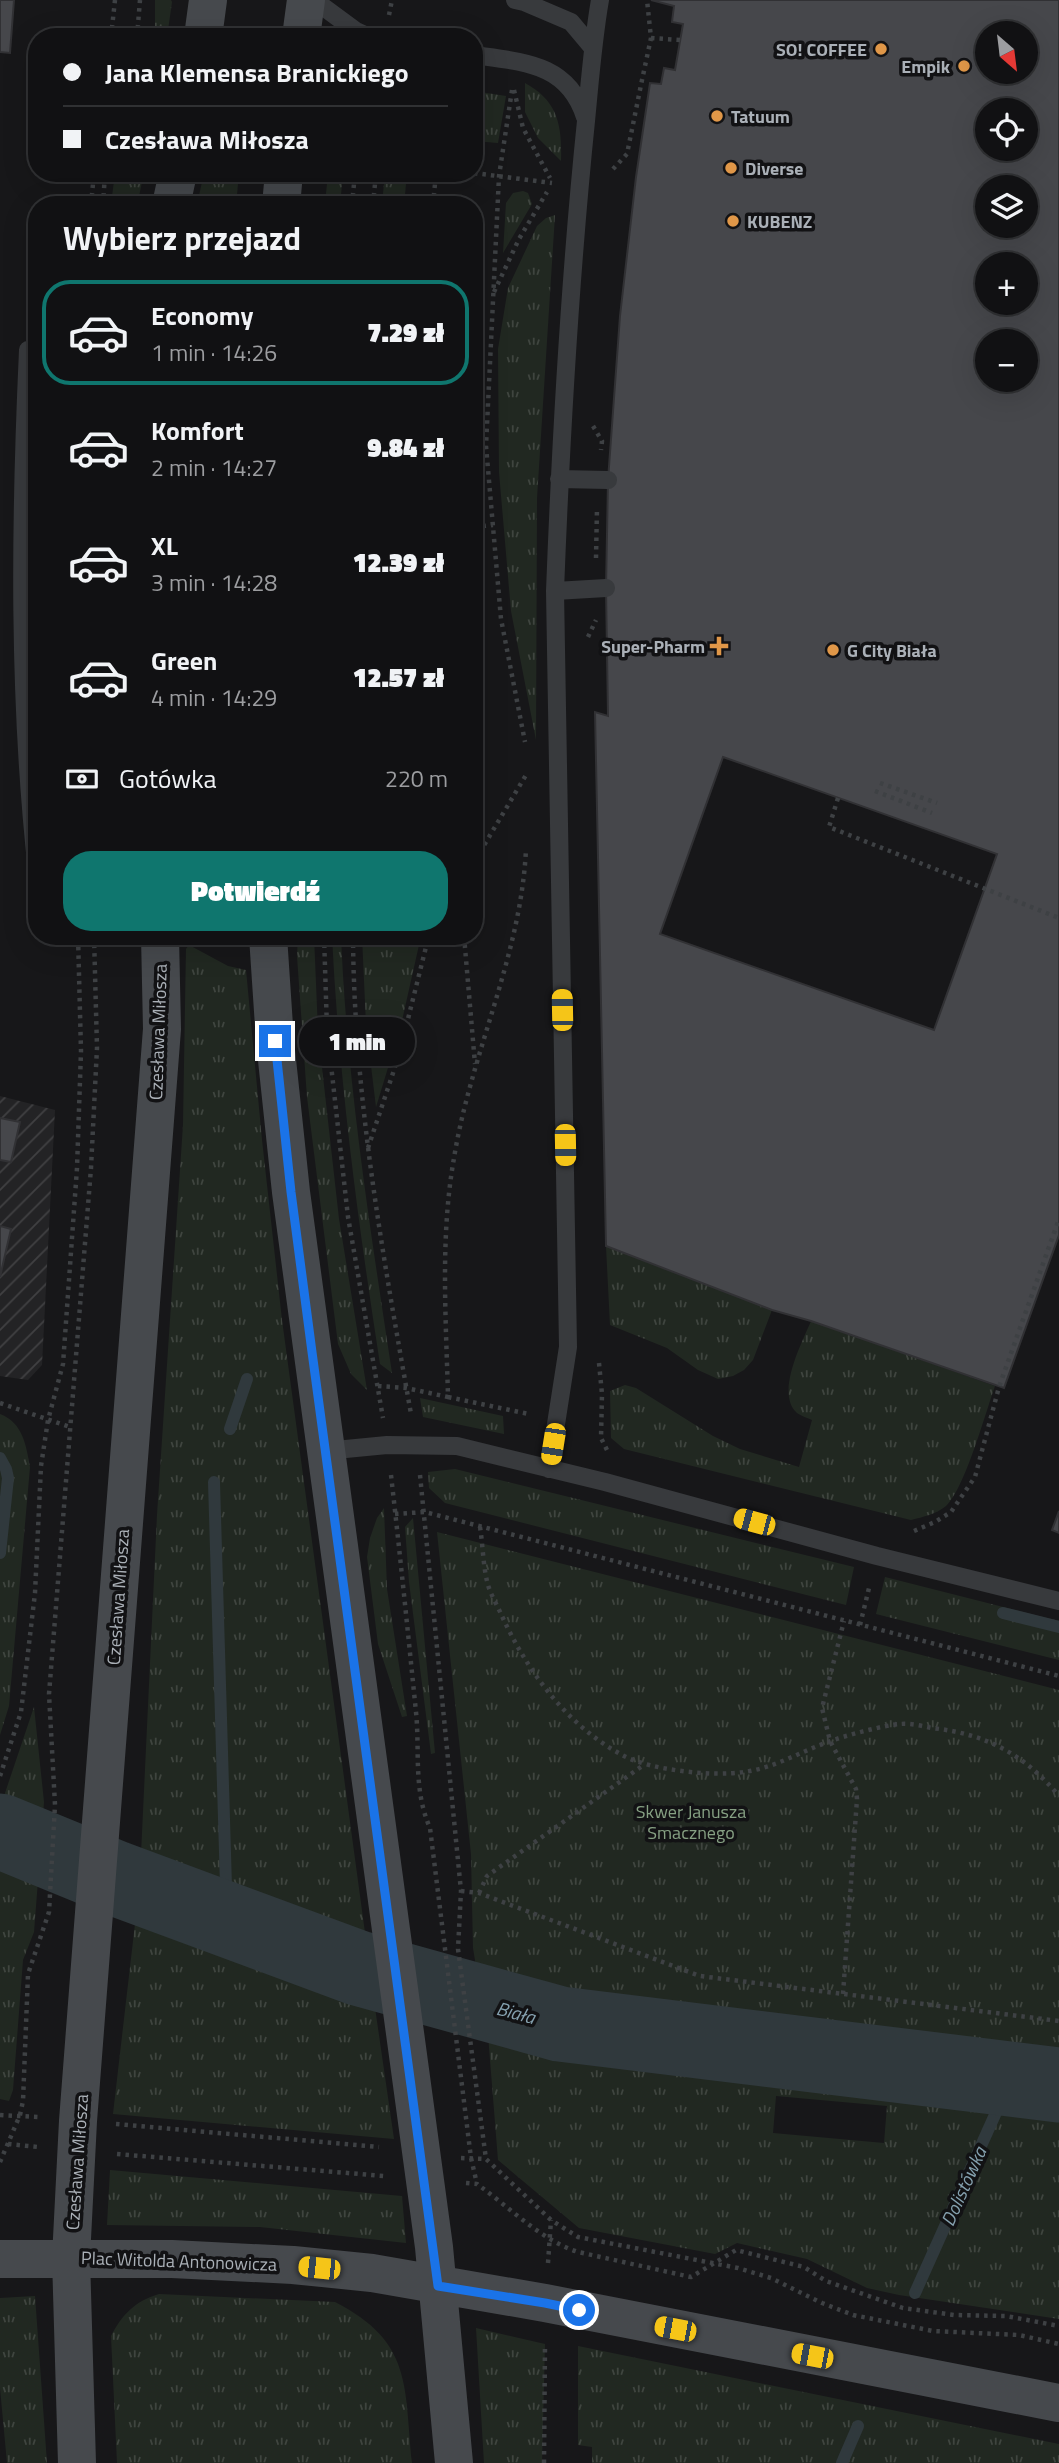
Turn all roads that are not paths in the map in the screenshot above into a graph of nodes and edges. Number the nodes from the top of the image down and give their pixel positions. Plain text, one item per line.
1 (208, 0) edge
2 (306, 0) edge
3 (314, 0) edge
4 (515, 0) edge
5 (600, 0) edge
6 (204, 28) edge
7 (302, 28) edge
8 (352, 28) edge
9 (592, 47) junction
10 (483, 56) edge
11 (586, 121) junction
12 (28, 351) dead end
13 (559, 479) junction
14 (603, 480) road end
15 (601, 588) road end
16 (555, 591) junction
17 (28, 714) edge
18 (160, 945) edge
19 (269, 945) edge
20 (325, 1451) junction
21 (549, 1469) junction
22 (1059, 1601) edge
23 (71, 2258) junction
24 (0, 2259) edge
25 (438, 2286) junction
26 (1059, 2403) edge
27 (77, 2463) edge
28 (454, 2463) edge

1 - 6 main road
2 - 7 main road
3 - 8 lane
4 - 9 lane
5 - 9 lane
9 - 11 lane
10 - 11 lane
11 - 13 lane
12 - 17 lane
13 - 14 lane
13 - 16 lane
15 - 16 lane
16 - 21 lane
18 - 23 main road, Czesława Miłosza
19 - 20 main road
20 - 21 lane
20 - 25 main road
21 - 22 lane
23 - 24 main road
23 - 25 main road, Plac Witolda Antonowicza
23 - 27 main road, Plac Witolda Antonowicza
25 - 26 main road, Plac Witolda Antonowicza
25 - 28 main road

